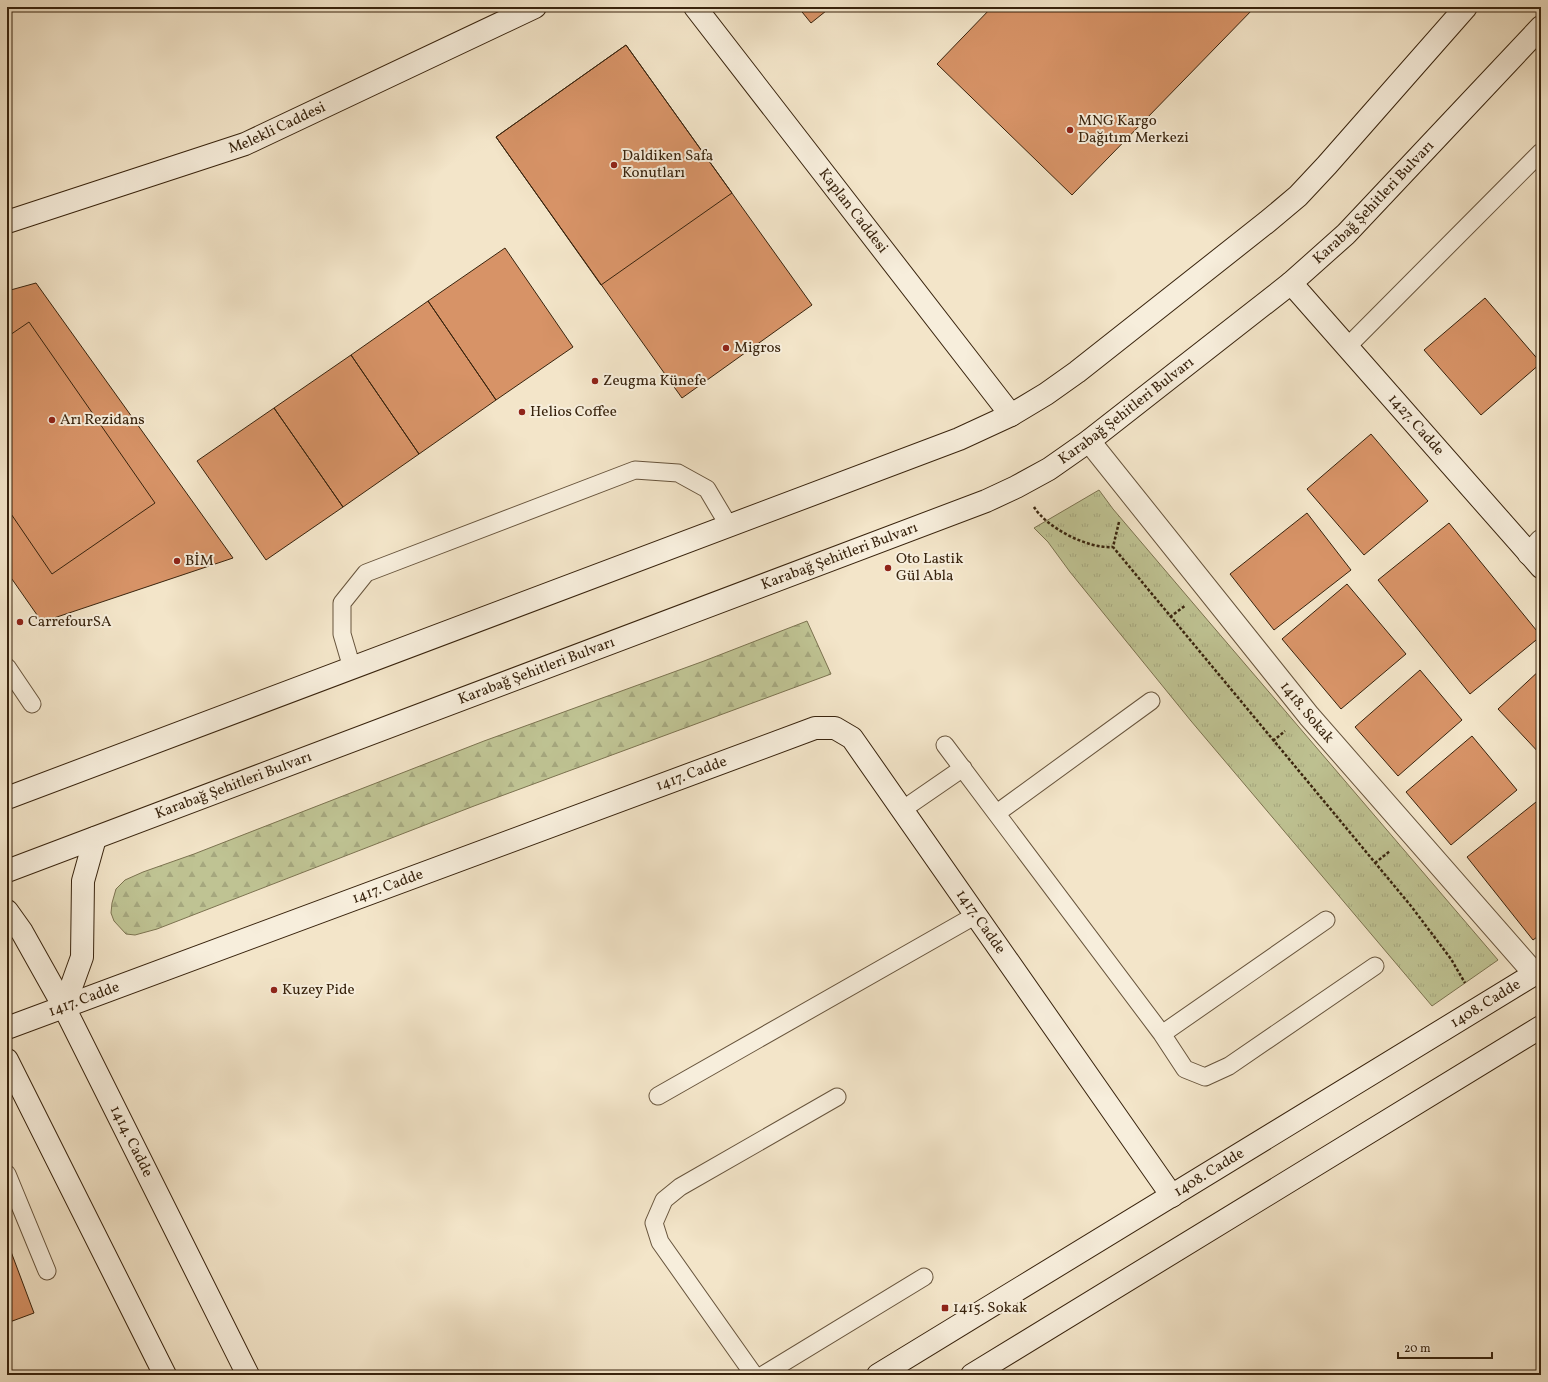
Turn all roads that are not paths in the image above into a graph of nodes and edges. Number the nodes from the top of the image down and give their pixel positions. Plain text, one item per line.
1 (535, 7) edge
2 (695, 7) edge
3 (1466, 7) edge
4 (1541, 27) edge
5 (1541, 152) edge
6 (7, 222) edge
7 (1291, 282) junction
8 (1347, 347) junction
9 (1011, 415) junction
10 (1089, 441) junction
11 (730, 526) junction
12 (1537, 554) edge
13 (7, 667) edge
14 (352, 668) junction
15 (1151, 701) dead end
16 (32, 704) dead end
17 (945, 745) dead end
18 (963, 768) junction
19 (7, 798) edge
20 (902, 810) junction
21 (997, 813) junction
22 (95, 838) junction
23 (7, 871) edge
24 (7, 911) edge
25 (976, 915) junction
26 (1326, 920) dead end
27 (1375, 966) dead end
28 (1538, 972) edge
29 (64, 1007) junction
30 (1541, 1027) edge
31 (7, 1028) edge
32 (1162, 1034) junction
33 (7, 1060) edge
34 (658, 1096) dead end
35 (837, 1097) dead end
36 (7, 1174) edge
37 (1172, 1196) junction
38 (46, 1271) dead end
39 (924, 1276) dead end
40 (165, 1375) edge
41 (248, 1375) edge
42 (754, 1375) edge
43 (764, 1375) edge
44 (878, 1375) edge
45 (972, 1375) edge

1 - 6 main road, Melekli Caddesi
2 - 9 main road, Kaplan Caddesi
3 - 9 main road
4 - 7 main road, Karabağ Şehitleri Bulvarı
5 - 8 lane
7 - 8 main road, 1427. Cadde
7 - 10 main road, Karabağ Şehitleri Bulvarı
8 - 12 main road, 1427. Cadde
9 - 11 main road
10 - 22 main road, Karabağ Şehitleri Bulvarı
10 - 28 main road, 1418. Sokak
11 - 14 main road
11 - 14 lane
13 - 16 lane
14 - 19 main road
15 - 21 lane
17 - 18 lane
18 - 20 lane
18 - 21 lane
20 - 25 main road, 1417. Cadde
20 - 29 main road, 1417. Cadde
21 - 32 lane
22 - 23 main road, Karabağ Şehitleri Bulvarı
22 - 29 main road
24 - 29 main road, 1414. Cadde
25 - 34 lane
25 - 37 main road, 1417. Cadde
26 - 32 lane
27 - 32 lane
28 - 37 main road, 1408. Cadde
29 - 31 main road, 1417. Cadde
29 - 41 main road, 1414. Cadde
30 - 45 main road
33 - 40 main road
35 - 42 lane
36 - 38 lane
37 - 44 main road, 1408. Cadde
39 - 43 lane

